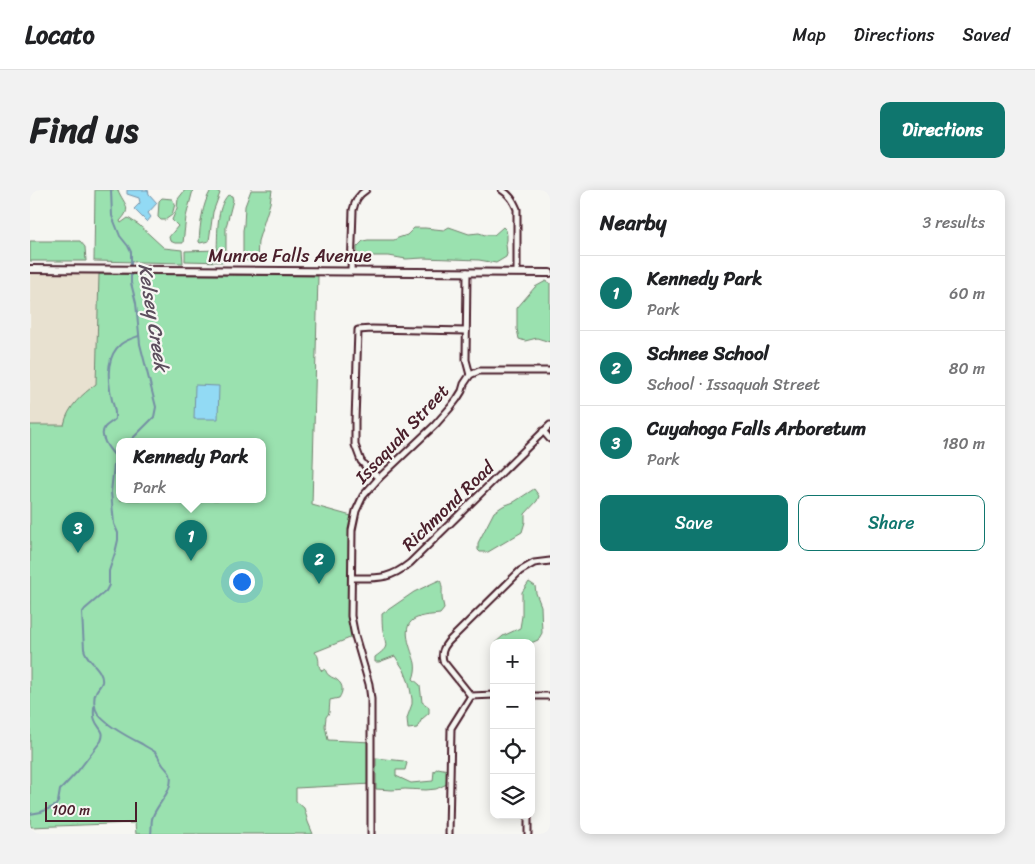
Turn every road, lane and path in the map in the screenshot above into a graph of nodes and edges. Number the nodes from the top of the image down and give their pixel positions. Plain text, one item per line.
1 (366, 190) edge
2 (502, 190) edge
3 (30, 269) edge
4 (351, 271) junction
5 (467, 272) junction
6 (517, 272) junction
7 (550, 273) edge
8 (466, 331) junction
9 (550, 372) edge
10 (470, 375) junction
11 (550, 424) edge
12 (543, 431) junction
13 (550, 439) edge
14 (379, 478) junction
15 (550, 561) edge
16 (352, 578) junction
17 (490, 695) edge
18 (471, 696) junction
19 (535, 696) edge
20 (550, 696) edge
21 (528, 819) edge
22 (371, 834) edge
23 (449, 834) edge
24 (528, 834) edge

1 - 4 street
2 - 6 street
3 - 4 street, Munroe Falls Avenue
4 - 5 street, Munroe Falls Avenue
5 - 6 street, Munroe Falls Avenue
5 - 8 street
6 - 7 street, Munroe Falls Avenue
8 - 10 street
8 - 14 street
9 - 10 street
10 - 14 street, Issaquah Street
11 - 12 street, Richmond Road
12 - 13 street
12 - 16 street, Richmond Road
14 - 16 street, Issaquah Street
15 - 18 street
16 - 22 street, Issaquah Street
17 - 18 street
18 - 23 street
19 - 20 street
21 - 24 street

